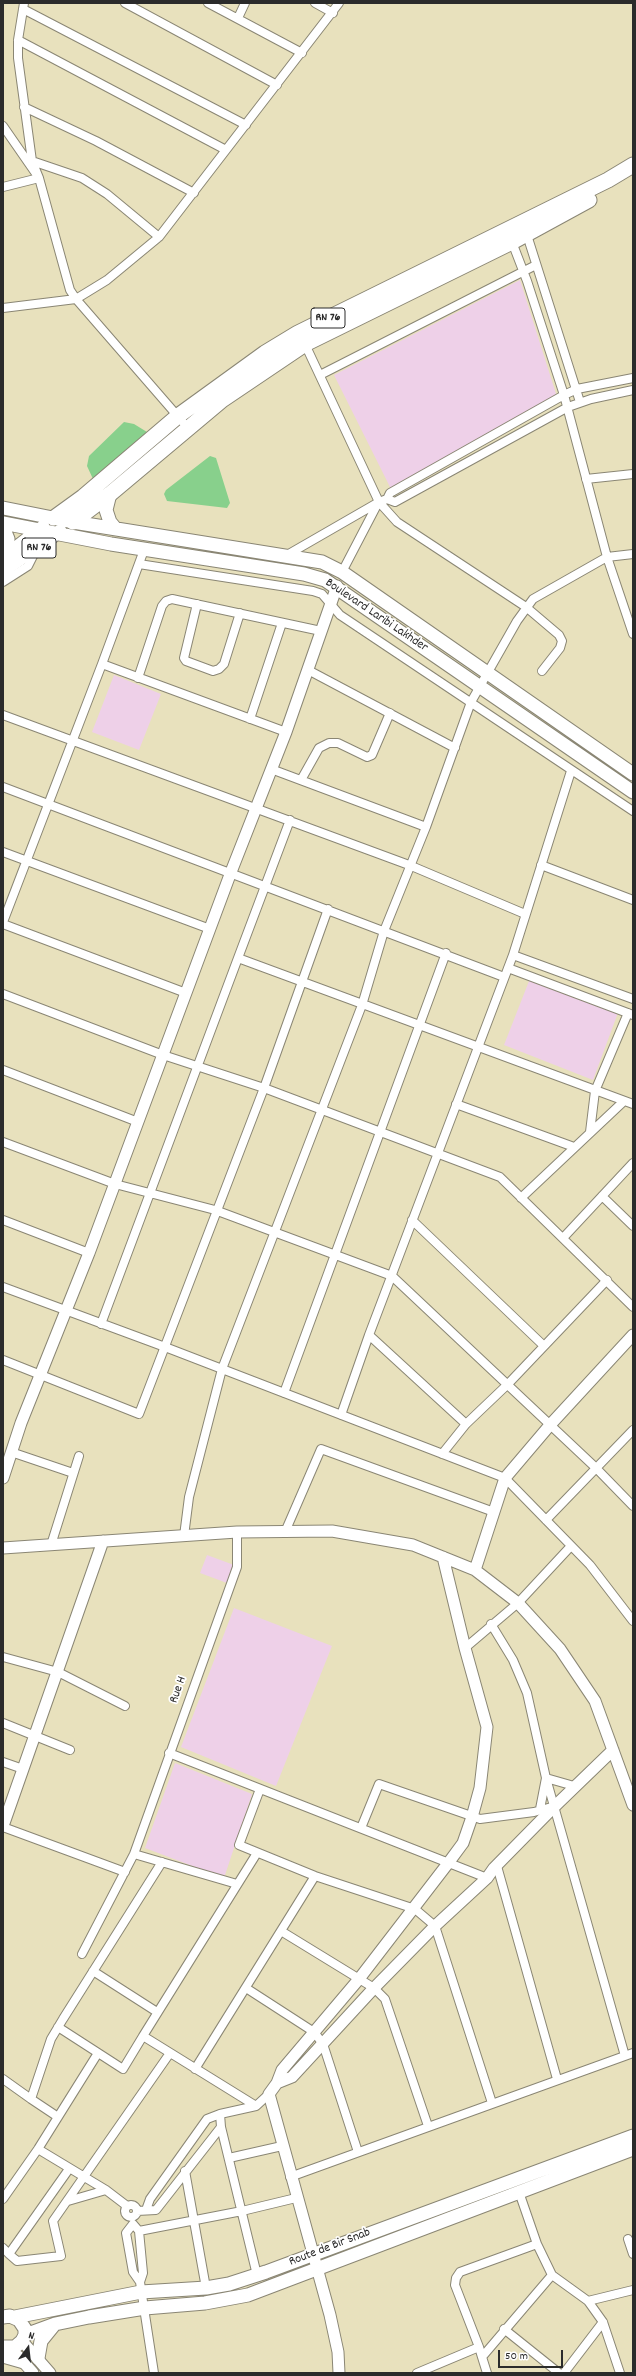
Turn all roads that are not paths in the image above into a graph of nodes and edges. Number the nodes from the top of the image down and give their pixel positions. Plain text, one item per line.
1 (125, 3) edge
2 (208, 3) edge
3 (246, 3) edge
4 (315, 3) edge
5 (339, 3) edge
6 (23, 6) edge
7 (333, 13) junction
8 (238, 18) junction
9 (18, 40) junction
10 (302, 53) junction
11 (278, 85) junction
12 (24, 108) junction
13 (246, 125) junction
14 (3, 126) edge
15 (226, 150) junction
16 (32, 161) junction
17 (633, 165) edge
18 (633, 175) edge
19 (39, 178) junction
20 (3, 187) edge
21 (194, 193) junction
22 (527, 235) junction
23 (159, 237) junction
24 (512, 242) junction
25 (536, 264) junction
26 (523, 270) junction
27 (76, 299) junction
28 (3, 308) edge
29 (302, 339) junction
30 (320, 375) junction
31 (633, 378) edge
32 (577, 389) junction
33 (633, 390) edge
34 (564, 395) junction
35 (580, 402) junction
36 (568, 407) junction
37 (178, 416) junction
38 (188, 428) junction
39 (155, 436) junction
40 (166, 447) junction
41 (633, 474) edge
42 (586, 479) junction
43 (110, 494) junction
44 (387, 499) junction
45 (379, 502) junction
46 (3, 508) edge
47 (54, 518) junction
48 (73, 522) junction
49 (3, 523) edge
50 (3, 527) edge
51 (115, 528) junction
52 (38, 530) junction
53 (56, 534) junction
54 (36, 550) junction
55 (144, 550) junction
56 (633, 554) edge
57 (287, 555) junction
58 (607, 557) junction
59 (3, 558) edge
60 (139, 564) junction
61 (3, 571) edge
62 (342, 572) junction
63 (3, 582) edge
64 (336, 586) junction
65 (331, 601) junction
66 (197, 604) junction
67 (526, 607) junction
68 (240, 613) junction
69 (282, 623) junction
70 (321, 631) junction
71 (633, 634) edge
72 (102, 664) junction
73 (308, 670) junction
74 (542, 671) dead end
75 (486, 674) junction
76 (138, 678) junction
77 (480, 687) junction
78 (471, 702) junction
79 (390, 713) junction
80 (3, 715) edge
81 (250, 719) junction
82 (286, 732) junction
83 (72, 741) junction
84 (455, 748) junction
85 (271, 769) junction
86 (571, 771) junction
87 (633, 774) edge
88 (301, 780) junction
89 (3, 787) edge
90 (633, 792) edge
91 (48, 804) junction
92 (257, 808) junction
93 (633, 812) edge
94 (290, 820) junction
95 (426, 827) junction
96 (3, 852) edge
97 (26, 861) junction
98 (410, 865) junction
99 (541, 865) junction
100 (231, 872) junction
101 (265, 886) junction
102 (633, 900) edge
103 (328, 909) junction
104 (525, 914) junction
105 (3, 923) edge
106 (210, 929) junction
107 (384, 931) junction
108 (446, 953) junction
109 (513, 955) junction
110 (238, 958) junction
111 (508, 968) junction
112 (504, 977) junction
113 (302, 983) junction
114 (186, 993) junction
115 (3, 994) edge
116 (633, 999) edge
117 (362, 1005) junction
118 (630, 1014) edge
119 (420, 1026) junction
120 (477, 1048) junction
121 (163, 1055) junction
122 (197, 1068) junction
123 (3, 1070) edge
124 (264, 1088) junction
125 (595, 1090) junction
126 (624, 1101) junction
127 (456, 1104) junction
128 (633, 1104) edge
129 (322, 1110) junction
130 (138, 1122) junction
131 (379, 1132) junction
132 (590, 1132) junction
133 (3, 1142) edge
134 (574, 1148) junction
135 (437, 1154) junction
136 (633, 1163) edge
137 (115, 1184) junction
138 (149, 1195) junction
139 (602, 1196) junction
140 (521, 1198) junction
141 (215, 1210) junction
142 (3, 1220) edge
143 (412, 1220) junction
144 (633, 1226) edge
145 (274, 1233) junction
146 (563, 1238) junction
147 (89, 1253) junction
148 (333, 1254) junction
149 (392, 1276) junction
150 (608, 1280) junction
151 (3, 1287) edge
152 (633, 1306) edge
153 (66, 1311) junction
154 (102, 1324) junction
155 (369, 1334) junction
156 (633, 1335) edge
157 (165, 1346) junction
158 (544, 1346) junction
159 (3, 1360) edge
160 (222, 1369) junction
161 (42, 1375) junction
162 (508, 1384) junction
163 (284, 1393) junction
164 (341, 1415) junction
165 (466, 1424) junction
166 (550, 1425) junction
167 (633, 1430) edge
168 (12, 1452) junction
169 (442, 1454) junction
170 (79, 1456) dead end
171 (596, 1468) junction
172 (73, 1473) junction
173 (3, 1478) edge
174 (505, 1478) junction
175 (633, 1506) edge
176 (494, 1512) junction
177 (546, 1520) junction
178 (237, 1532) junction
179 (285, 1532) junction
180 (184, 1536) junction
181 (103, 1541) junction
182 (50, 1545) junction
183 (571, 1546) junction
184 (3, 1548) edge
185 (443, 1557) junction
186 (475, 1570) junction
187 (518, 1603) junction
188 (633, 1621) edge
189 (491, 1624) junction
190 (464, 1648) junction
191 (3, 1657) edge
192 (58, 1672) junction
193 (125, 1706) dead end
194 (3, 1723) edge
195 (36, 1736) junction
196 (70, 1750) dead end
197 (613, 1750) junction
198 (169, 1753) junction
199 (3, 1762) edge
200 (23, 1769) junction
201 (546, 1778) junction
202 (574, 1786) junction
203 (260, 1790) junction
204 (633, 1805) edge
205 (555, 1806) junction
206 (540, 1809) junction
207 (472, 1817) junction
208 (3, 1827) edge
209 (361, 1828) junction
210 (256, 1853) junction
211 (134, 1854) junction
212 (162, 1862) junction
213 (449, 1862) junction
214 (497, 1866) junction
215 (125, 1872) junction
216 (315, 1876) junction
217 (487, 1878) junction
218 (237, 1884) junction
219 (415, 1909) junction
220 (435, 1926) junction
221 (281, 1931) junction
222 (82, 1954) dead end
223 (93, 1971) junction
224 (359, 1979) junction
225 (246, 1988) junction
226 (374, 1988) junction
227 (157, 2012) junction
228 (58, 2027) junction
229 (314, 2032) junction
230 (143, 2036) junction
231 (323, 2044) junction
232 (98, 2053) junction
233 (170, 2053) junction
234 (629, 2055) edge
235 (195, 2069) junction
236 (3, 2079) edge
237 (557, 2079) junction
238 (277, 2083) junction
239 (269, 2094) junction
240 (30, 2099) junction
241 (492, 2103) junction
242 (256, 2106) junction
243 (220, 2114) junction
244 (58, 2117) junction
245 (428, 2126) junction
246 (221, 2127) junction
247 (633, 2136) edge
248 (282, 2146) junction
249 (38, 2149) junction
250 (633, 2149) edge
251 (358, 2152) junction
252 (229, 2158) junction
253 (69, 2169) junction
254 (185, 2171) junction
255 (290, 2176) junction
256 (84, 2178) junction
257 (106, 2190) junction
258 (519, 2192) junction
259 (296, 2198) junction
260 (3, 2199) edge
261 (68, 2201) junction
262 (242, 2211) junction
263 (137, 2216) junction
264 (193, 2221) junction
265 (139, 2231) junction
266 (628, 2240) dead end
267 (537, 2244) junction
268 (6, 2251) edge
269 (313, 2254) junction
270 (633, 2254) edge
271 (318, 2269) junction
272 (258, 2275) junction
273 (552, 2275) junction
274 (141, 2287) junction
275 (206, 2288) junction
276 (633, 2290) edge
277 (588, 2301) junction
278 (145, 2308) junction
279 (9, 2317) edge
280 (604, 2322) junction
281 (55, 2324) junction
282 (504, 2329) junction
283 (24, 2338) junction
284 (479, 2347) junction
285 (5, 2350) edge
286 (482, 2357) junction
287 (38, 2358) junction
288 (24, 2362) joint
289 (33, 2373) edge
290 (50, 2373) edge
291 (154, 2373) edge
292 (339, 2373) edge
293 (417, 2373) edge
294 (487, 2373) edge
295 (559, 2373) edge
296 (564, 2373) edge
297 (620, 2373) edge

1 - 11 street
2 - 8 street
3 - 8 street
4 - 7 street
5 - 7 street
6 - 9 street
6 - 13 street
7 - 10 street
8 - 10 street
9 - 12 street
9 - 15 street
10 - 11 street
11 - 13 street
12 - 16 street
12 - 21 street
13 - 15 street
14 - 19 street
15 - 21 street
16 - 19 street
16 - 23 street
17 - 29 highway, RN 76
18 - 22 highway, RN 76
19 - 20 street
19 - 27 street
21 - 23 street
22 - 24 highway, RN 76
22 - 25 street
23 - 27 street
24 - 26 street
24 - 29 highway, RN 76
25 - 26 street
25 - 32 street
26 - 30 street
26 - 34 street
27 - 28 street
27 - 37 street
29 - 30 street
29 - 37 highway, RN 76
29 - 38 highway, RN 76
30 - 45 street
31 - 32 street
32 - 34 street
32 - 35 street
33 - 35 street
34 - 36 street
34 - 44 street
35 - 36 street
36 - 42 street
36 - 44 street
37 - 38 street
37 - 39 highway, RN 76
38 - 40 highway, RN 76
39 - 40 highway
39 - 47 highway, RN 76
40 - 43 highway, RN 76
41 - 42 street
42 - 58 street
43 - 48 highway, RN 76
43 - 51 main road
44 - 45 street
45 - 57 street
45 - 62 street
45 - 67 street
46 - 47 main road, Boulevard Laribi Lakhder
47 - 48 main road, Boulevard Laribi Lakhder
47 - 52 main road, RN 76
48 - 51 main road, Boulevard Laribi Lakhder
48 - 53 main road, RN 76
49 - 52 main road, Boulevard Laribi Lakhder
50 - 59 main road
51 - 57 main road, Boulevard Laribi Lakhder
52 - 53 main road, Boulevard Laribi Lakhder
52 - 59 main road, RN 76
53 - 54 main road, RN 76
53 - 55 main road, Boulevard Laribi Lakhder
54 - 61 main road, RN 76
54 - 63 street
55 - 60 street
55 - 64 main road, Boulevard Laribi Lakhder
56 - 58 street
57 - 62 main road, Boulevard Laribi Lakhder
58 - 67 street
58 - 71 street
60 - 65 street
60 - 72 street
62 - 75 main road, Boulevard Laribi Lakhder
64 - 65 street
64 - 77 main road, Boulevard Laribi Lakhder
65 - 70 street
65 - 78 street
66 - 68 street
66 - 68 street
66 - 76 street
67 - 74 street
67 - 75 street
68 - 69 street
69 - 70 street
69 - 81 street
70 - 73 street
72 - 76 street
72 - 83 street
73 - 79 street
73 - 82 street
75 - 77 street
75 - 87 main road, Boulevard Laribi Lakhder
76 - 81 street
77 - 78 street
77 - 90 main road, Boulevard Laribi Lakhder
78 - 84 street
78 - 86 street
79 - 84 street
79 - 88 street
80 - 83 street
81 - 82 street
82 - 85 street
83 - 91 street
83 - 92 street
84 - 95 street
85 - 88 street
85 - 92 street
86 - 93 street
86 - 99 street
88 - 95 street
89 - 91 street
91 - 97 street
91 - 100 street
92 - 94 street
92 - 100 street
94 - 98 street
94 - 101 street
95 - 98 street
96 - 97 street
97 - 105 street
97 - 106 street
98 - 104 street
98 - 107 street
99 - 102 street
99 - 104 street
100 - 101 street
100 - 106 street
101 - 103 street
101 - 110 street
103 - 107 street
103 - 113 street
104 - 109 street
105 - 114 street
106 - 114 street
107 - 108 street
107 - 117 street
108 - 112 street
108 - 119 street
109 - 111 street
109 - 116 street
110 - 113 street
110 - 122 street
111 - 112 street
111 - 118 street
112 - 120 street
113 - 117 street
113 - 124 street
114 - 121 street
115 - 121 street
117 - 119 street
117 - 129 street
118 - 125 street
119 - 120 street
119 - 131 street
120 - 125 street
120 - 127 street
121 - 122 street
121 - 130 street
122 - 124 street
122 - 138 street
123 - 130 street
124 - 129 street
124 - 141 street
125 - 126 street
125 - 132 street
126 - 128 street
126 - 132 street
127 - 134 street
127 - 135 street
129 - 131 street
129 - 145 street
130 - 137 street
131 - 135 street
131 - 148 street
132 - 134 street
133 - 137 street
134 - 140 street
135 - 140 street
135 - 143 street
136 - 139 street
137 - 138 street
137 - 147 street
138 - 141 street
138 - 154 street
139 - 144 street
139 - 146 street
140 - 146 street
141 - 145 street
141 - 157 street
142 - 147 street
143 - 149 street
143 - 158 street
145 - 148 street
145 - 160 street
146 - 150 street
147 - 153 street
148 - 149 street
148 - 163 street
149 - 155 street
149 - 162 street
150 - 152 street
150 - 158 street
151 - 153 street
153 - 154 street
153 - 161 street
154 - 157 street
155 - 164 street
155 - 165 street
156 - 166 street
157 - 160 street
157 - 161 street
158 - 162 street
159 - 161 street
160 - 163 street
160 - 180 street
161 - 168 street
162 - 165 street
162 - 166 street
163 - 164 street
164 - 169 street
165 - 169 street
166 - 171 street
166 - 174 street
167 - 171 street
168 - 172 street
168 - 173 street
169 - 174 street
170 - 172 street
171 - 175 street
171 - 177 street
172 - 182 street
174 - 176 street
174 - 177 street
176 - 179 street
176 - 186 street
177 - 183 street
178 - 179 street
178 - 180 street
178 - 198 street, Rue H
179 - 185 street
180 - 181 street
181 - 182 street
181 - 192 street
182 - 184 street
183 - 187 street
183 - 188 street
185 - 186 street
185 - 190 street
186 - 187 street
187 - 189 street
187 - 197 street
189 - 190 street
189 - 201 street
190 - 207 street
191 - 192 street
192 - 193 street
192 - 195 street
194 - 195 street
195 - 196 street
195 - 200 street
197 - 202 street
197 - 204 street
198 - 203 street
198 - 211 street, Rue H
199 - 200 street
200 - 208 street
201 - 202 street
201 - 205 street
201 - 206 street
202 - 205 street
203 - 209 street
203 - 210 street
205 - 206 street
205 - 214 street
205 - 234 street
206 - 207 street
207 - 209 street
207 - 213 street
208 - 215 street
209 - 213 street
210 - 216 street
210 - 218 street
211 - 212 street
211 - 215 street, Rue H
212 - 218 street
212 - 223 street
213 - 217 street
213 - 219 street
214 - 217 street
214 - 237 street
215 - 222 street, Rue H
216 - 219 street
216 - 221 street
217 - 220 street
218 - 227 street
219 - 220 street
219 - 224 street
220 - 226 street
220 - 241 street
221 - 224 street
221 - 225 street
223 - 227 street
223 - 228 street
224 - 226 street
224 - 229 street
225 - 229 street
225 - 235 street
226 - 231 street
226 - 245 street
227 - 230 street
228 - 232 street
228 - 240 street
229 - 231 street
229 - 238 street
230 - 232 street
230 - 233 street
231 - 238 street
231 - 251 street
232 - 244 street
233 - 235 street
233 - 256 street
234 - 237 street
235 - 242 street
236 - 240 street
237 - 241 street
238 - 239 street
239 - 242 street
239 - 248 street
240 - 244 street
241 - 245 street
242 - 243 street
243 - 246 street
243 - 263 street
244 - 249 street
245 - 251 street
246 - 252 street
246 - 254 street
247 - 269 main road, Route de Bir Snab
248 - 252 street
248 - 255 street
249 - 253 street
249 - 260 street
250 - 258 main road, Route de Bir Snab
251 - 255 street
252 - 262 street
253 - 256 street
253 - 268 street
254 - 263 street
254 - 264 street
255 - 259 street
256 - 257 street
256 - 261 street
257 - 261 street
257 - 263 street
258 - 267 street
258 - 271 main road, Route de Bir Snab
259 - 262 street
259 - 269 street
261 - 268 street
262 - 264 street
262 - 272 street
263 - 265 street
263 - 274 street
264 - 265 street
264 - 275 street
265 - 274 street
266 - 270 street
267 - 273 street
267 - 284 street
269 - 271 street
269 - 272 main road, Route de Bir Snab
271 - 278 main road, Route de Bir Snab
271 - 292 street
272 - 275 main road, Route de Bir Snab
273 - 277 street
273 - 282 street
274 - 275 main road, Route de Bir Snab
274 - 278 street
274 - 279 main road, Route de Bir Snab
276 - 277 street
277 - 280 street
278 - 281 main road, Route de Bir Snab
278 - 291 street
279 - 283 main road
280 - 296 street
280 - 297 street
281 - 283 main road, Route de Bir Snab
281 - 287 main road
282 - 286 street
282 - 295 street
283 - 285 main road, Route de Bir Snab
283 - 287 street
284 - 286 street
284 - 293 street
285 - 288 main road
286 - 294 street
287 - 290 street
288 - 289 street

